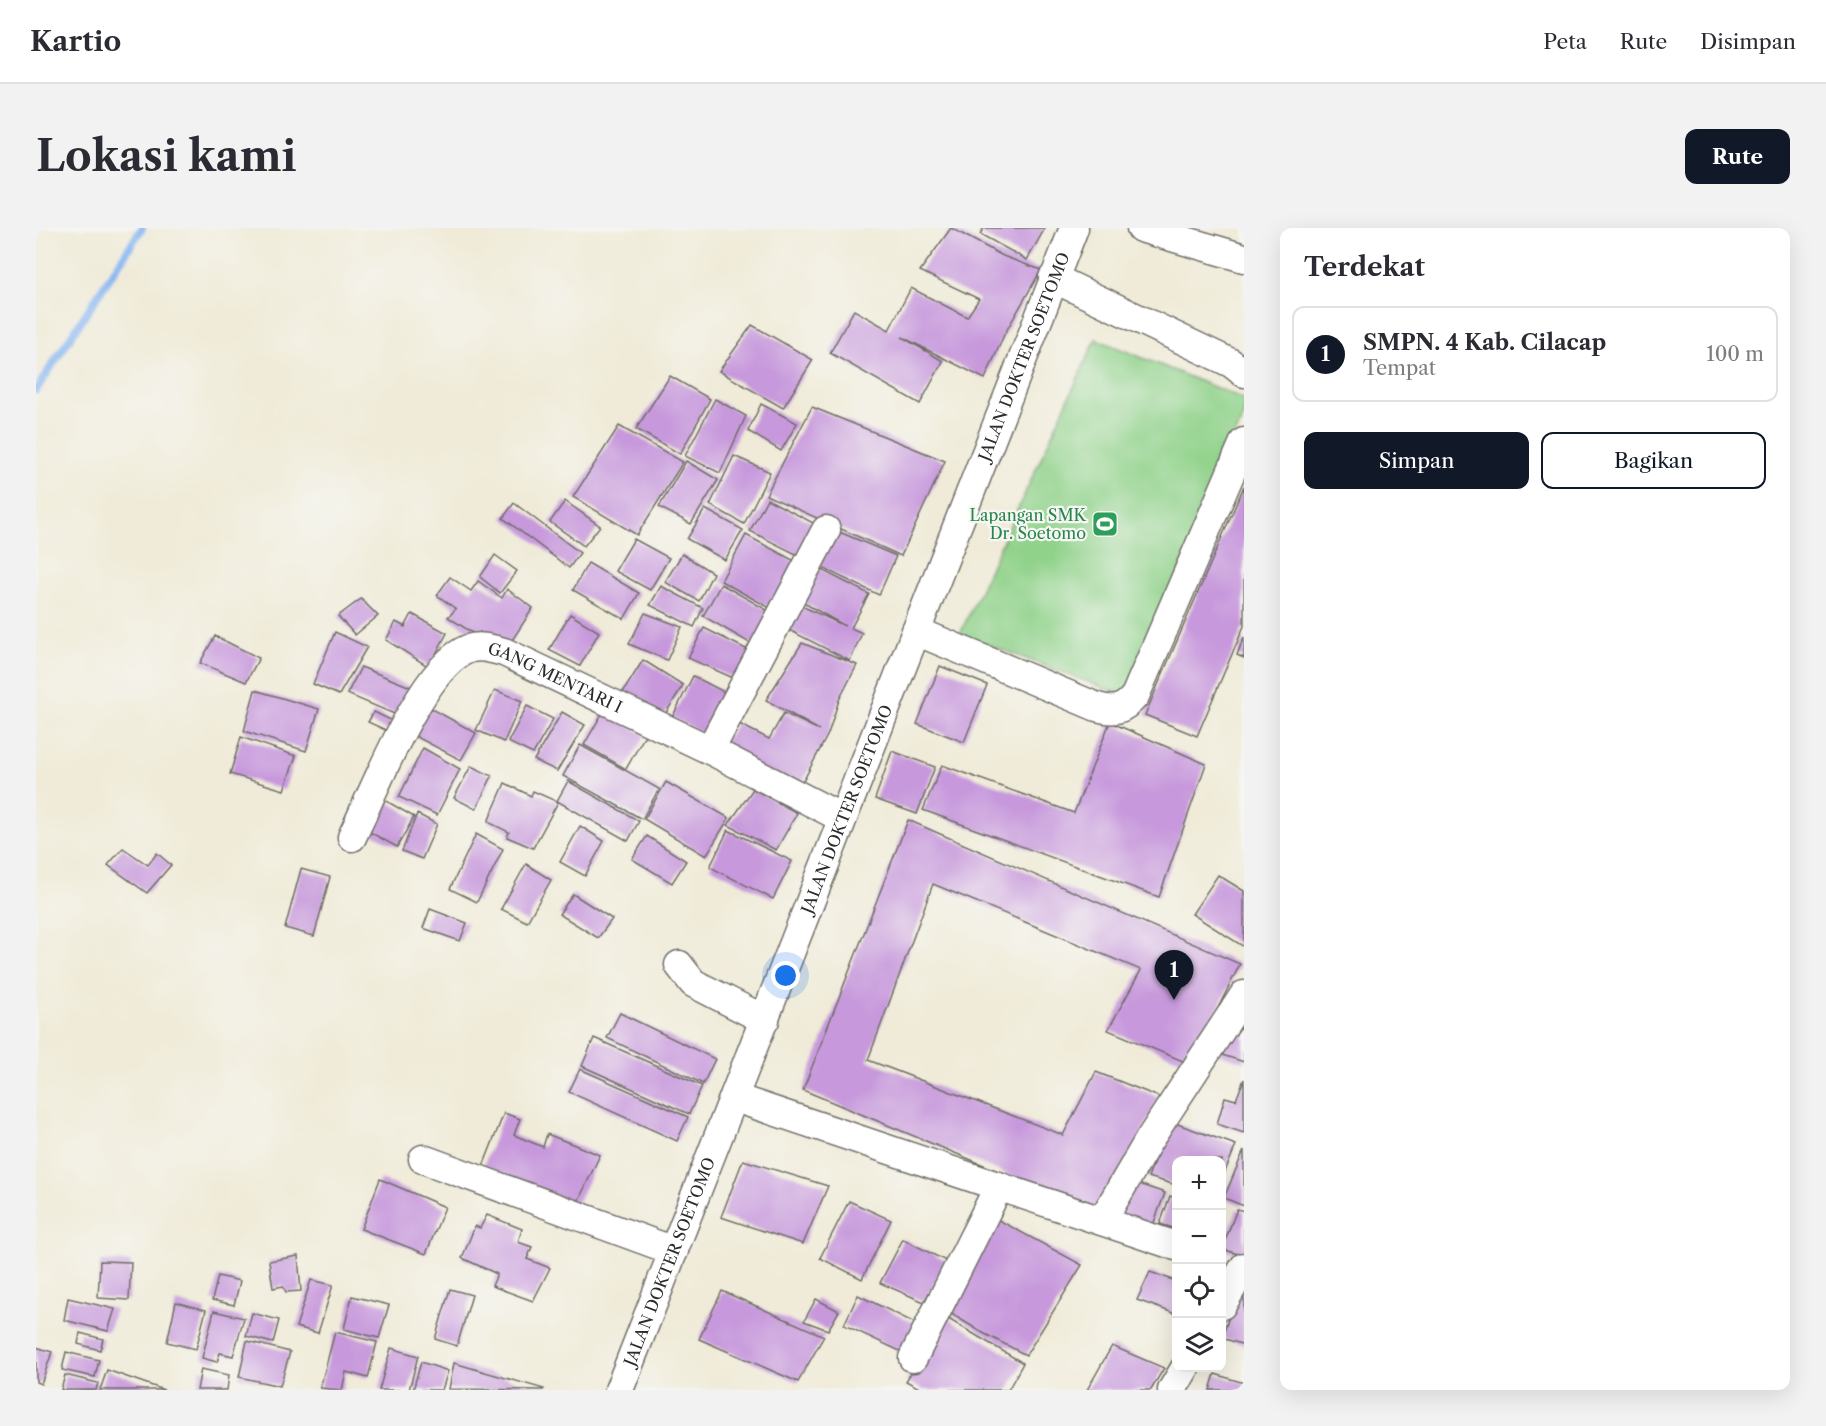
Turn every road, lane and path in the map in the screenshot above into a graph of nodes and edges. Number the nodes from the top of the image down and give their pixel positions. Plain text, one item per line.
1 (1074, 228) edge
2 (1141, 228) edge
3 (1244, 258) edge
4 (1053, 278) junction
5 (1244, 373) edge
6 (1244, 442) edge
7 (826, 530) dead end
8 (916, 631) junction
9 (710, 750) junction
10 (842, 818) junction
11 (352, 837) dead end
12 (679, 965) dead end
13 (1244, 995) edge
14 (765, 1020) junction
15 (735, 1098) junction
16 (423, 1159) dead end
17 (999, 1186) junction
18 (1102, 1221) junction
19 (1172, 1245) edge
20 (674, 1251) junction
21 (1226, 1260) edge
22 (1244, 1266) edge
23 (1226, 1297) edge
24 (913, 1358) dead end
25 (1183, 1372) edge
26 (620, 1390) edge
27 (1172, 1390) edge

1 - 4 street, JALAN DOKTER SOETOMO
2 - 3 street
4 - 5 street
4 - 8 street, JALAN DOKTER SOETOMO
6 - 8 street
7 - 9 street
8 - 10 street, JALAN DOKTER SOETOMO
9 - 10 street, GANG MENTARI I
9 - 11 street, GANG MENTARI I
10 - 14 street, JALAN DOKTER SOETOMO
12 - 14 street
13 - 18 street
14 - 15 street, JALAN DOKTER SOETOMO
15 - 17 street
15 - 20 street, JALAN DOKTER SOETOMO
16 - 20 street
17 - 18 street
17 - 24 street
18 - 19 street
20 - 26 street, JALAN DOKTER SOETOMO
21 - 22 street
22 - 23 street
25 - 27 street

